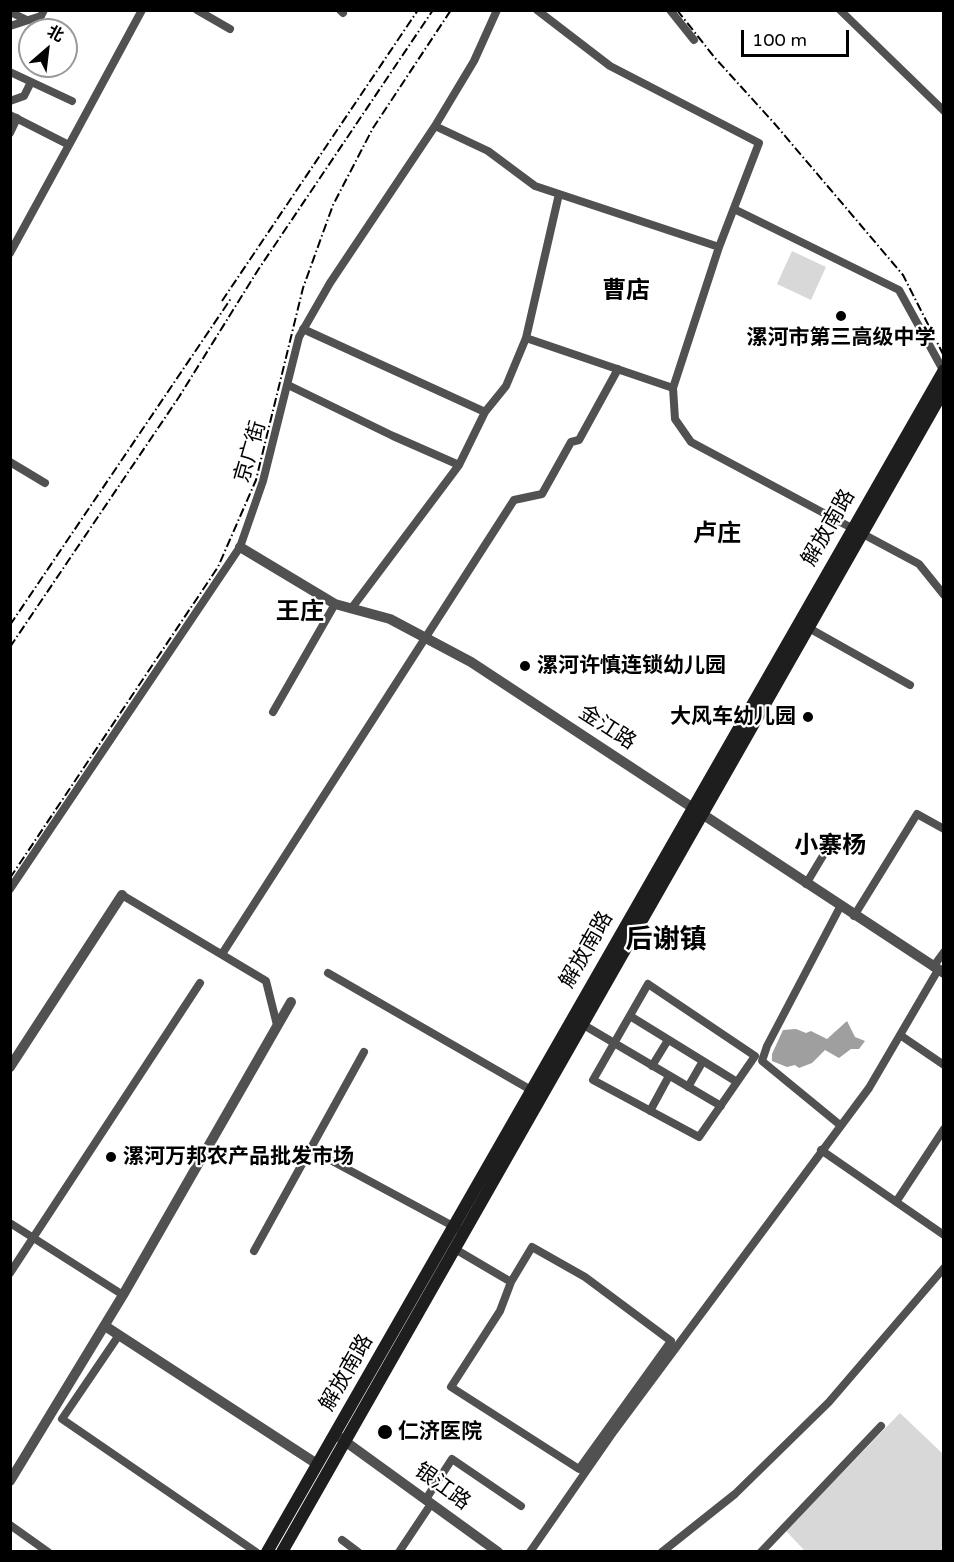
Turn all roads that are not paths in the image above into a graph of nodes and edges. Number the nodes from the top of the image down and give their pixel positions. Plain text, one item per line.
1 (142, 10) edge
2 (197, 10) edge
3 (497, 10) edge
4 (537, 10) edge
5 (670, 10) edge
6 (840, 10) edge
7 (230, 29) dead end
8 (693, 40) dead end
9 (10, 72) edge
10 (30, 82) junction
11 (10, 101) edge
12 (72, 101) dead end
13 (944, 111) edge
14 (14, 117) edge
15 (435, 126) junction
16 (10, 133) edge
17 (69, 145) junction
18 (559, 194) junction
19 (734, 210) junction
20 (719, 247) junction
21 (10, 253) edge
22 (303, 329) junction
23 (526, 339) junction
24 (618, 369) junction
25 (944, 370) edge
26 (288, 385) junction
27 (673, 388) junction
28 (944, 390) edge
29 (485, 412) junction
30 (10, 462) edge
31 (459, 465) junction
32 (45, 483) dead end
33 (856, 530) junction
34 (240, 547) junction
35 (944, 594) edge
36 (335, 604) junction
37 (351, 609) junction
38 (807, 627) junction
39 (426, 639) junction
40 (910, 685) dead end
41 (273, 712) dead end
42 (696, 810) junction
43 (944, 829) edge
44 (827, 849) dead end
45 (806, 884) junction
46 (10, 889) edge
47 (122, 895) joint
48 (840, 907) junction
49 (854, 916) junction
50 (944, 952) edge
51 (222, 954) junction
52 (938, 970) edge
53 (328, 973) dead end
54 (200, 983) dead end
55 (291, 1002) dead end
56 (630, 1016) junction
57 (582, 1024) junction
58 (277, 1025) junction
59 (900, 1035) junction
60 (668, 1040) junction
61 (614, 1043) junction
62 (364, 1052) dead end
63 (703, 1061) junction
64 (944, 1065) edge
65 (652, 1066) junction
66 (10, 1067) edge
67 (669, 1076) junction
68 (737, 1082) junction
69 (688, 1087) junction
70 (531, 1090) junction
71 (721, 1106) junction
72 (650, 1111) junction
73 (840, 1125) junction
74 (944, 1129) edge
75 (310, 1149) junction
76 (821, 1150) junction
77 (896, 1202) junction
78 (10, 1222) edge
79 (459, 1229) junction
80 (944, 1235) edge
81 (34, 1237) junction
82 (455, 1249) junction
83 (254, 1251) dead end
84 (944, 1268) edge
85 (10, 1273) edge
86 (511, 1282) junction
87 (123, 1295) junction
88 (105, 1326) junction
89 (119, 1335) junction
90 (881, 1426) dead end
91 (335, 1434) junction
92 (345, 1442) junction
93 (317, 1464) junction
94 (10, 1481) edge
95 (428, 1502) junction
96 (520, 1506) dead end
97 (10, 1525) edge
98 (342, 1540) dead end
99 (48, 1551) edge
100 (256, 1551) edge
101 (267, 1551) edge
102 (282, 1551) edge
103 (358, 1551) edge
104 (399, 1551) edge
105 (498, 1551) edge
106 (530, 1551) edge
107 (662, 1551) edge
108 (761, 1551) edge

1 - 17 street
2 - 7 street
3 - 15 street, 京广街
4 - 19 street
5 - 8 street
6 - 13 street
9 - 10 street
10 - 11 street
10 - 12 street
14 - 16 street
14 - 17 street
15 - 18 street
15 - 22 street, 京广街
17 - 21 street
18 - 20 street
18 - 23 street
19 - 20 street
19 - 25 street
20 - 27 street
22 - 26 street, 京广街
22 - 29 street
23 - 24 street
23 - 29 street
24 - 27 street
24 - 39 street
25 - 33 main road, 解放南路
26 - 31 street
26 - 34 street, 京广街
27 - 33 street
28 - 33 main road, 解放南路
29 - 31 street
30 - 32 street
31 - 37 street
33 - 35 street
33 - 38 main road, 解放南路
33 - 42 main road, 解放南路
34 - 36 street, 金江路
34 - 46 street, 京广街
36 - 37 street, 金江路
36 - 41 street
37 - 39 street, 金江路
38 - 40 street
38 - 42 main road, 解放南路
39 - 42 street, 金江路
39 - 51 street
42 - 45 street, 金江路
42 - 57 main road, 解放南路
42 - 70 main road, 解放南路
43 - 49 street
44 - 45 street
45 - 48 street, 金江路
47 - 51 street
47 - 66 street
48 - 49 street, 金江路
48 - 73 street
49 - 52 street, 金江路
50 - 52 street
51 - 58 street
52 - 59 street
53 - 70 street
54 - 81 street
55 - 58 street
56 - 60 street
56 - 61 street
56 - 68 street
57 - 61 street
57 - 79 main road, 解放南路
58 - 87 street
59 - 64 street
59 - 73 street
60 - 63 street
60 - 65 street
61 - 65 street
61 - 72 street
62 - 75 street
63 - 68 street
63 - 69 street
65 - 67 street
67 - 69 street
67 - 72 street
68 - 71 street
69 - 71 street
70 - 79 main road, 解放南路
71 - 72 street
73 - 76 street
74 - 77 street
75 - 79 street
75 - 83 street
76 - 77 street
76 - 106 street
77 - 80 street
78 - 81 street
79 - 82 main road, 解放南路
79 - 91 main road, 解放南路
81 - 85 street
81 - 87 street
82 - 86 street
82 - 92 main road, 解放南路
84 - 107 street
86 - 86 street
87 - 88 street
88 - 89 street
88 - 94 street
89 - 93 street
89 - 100 street
90 - 108 street
91 - 92 street, 银江路
91 - 93 main road, 解放南路
92 - 95 street, 银江路
92 - 102 main road, 解放南路
93 - 101 main road, 解放南路
95 - 96 street
95 - 104 street
95 - 105 street, 银江路
97 - 99 street
98 - 103 street

